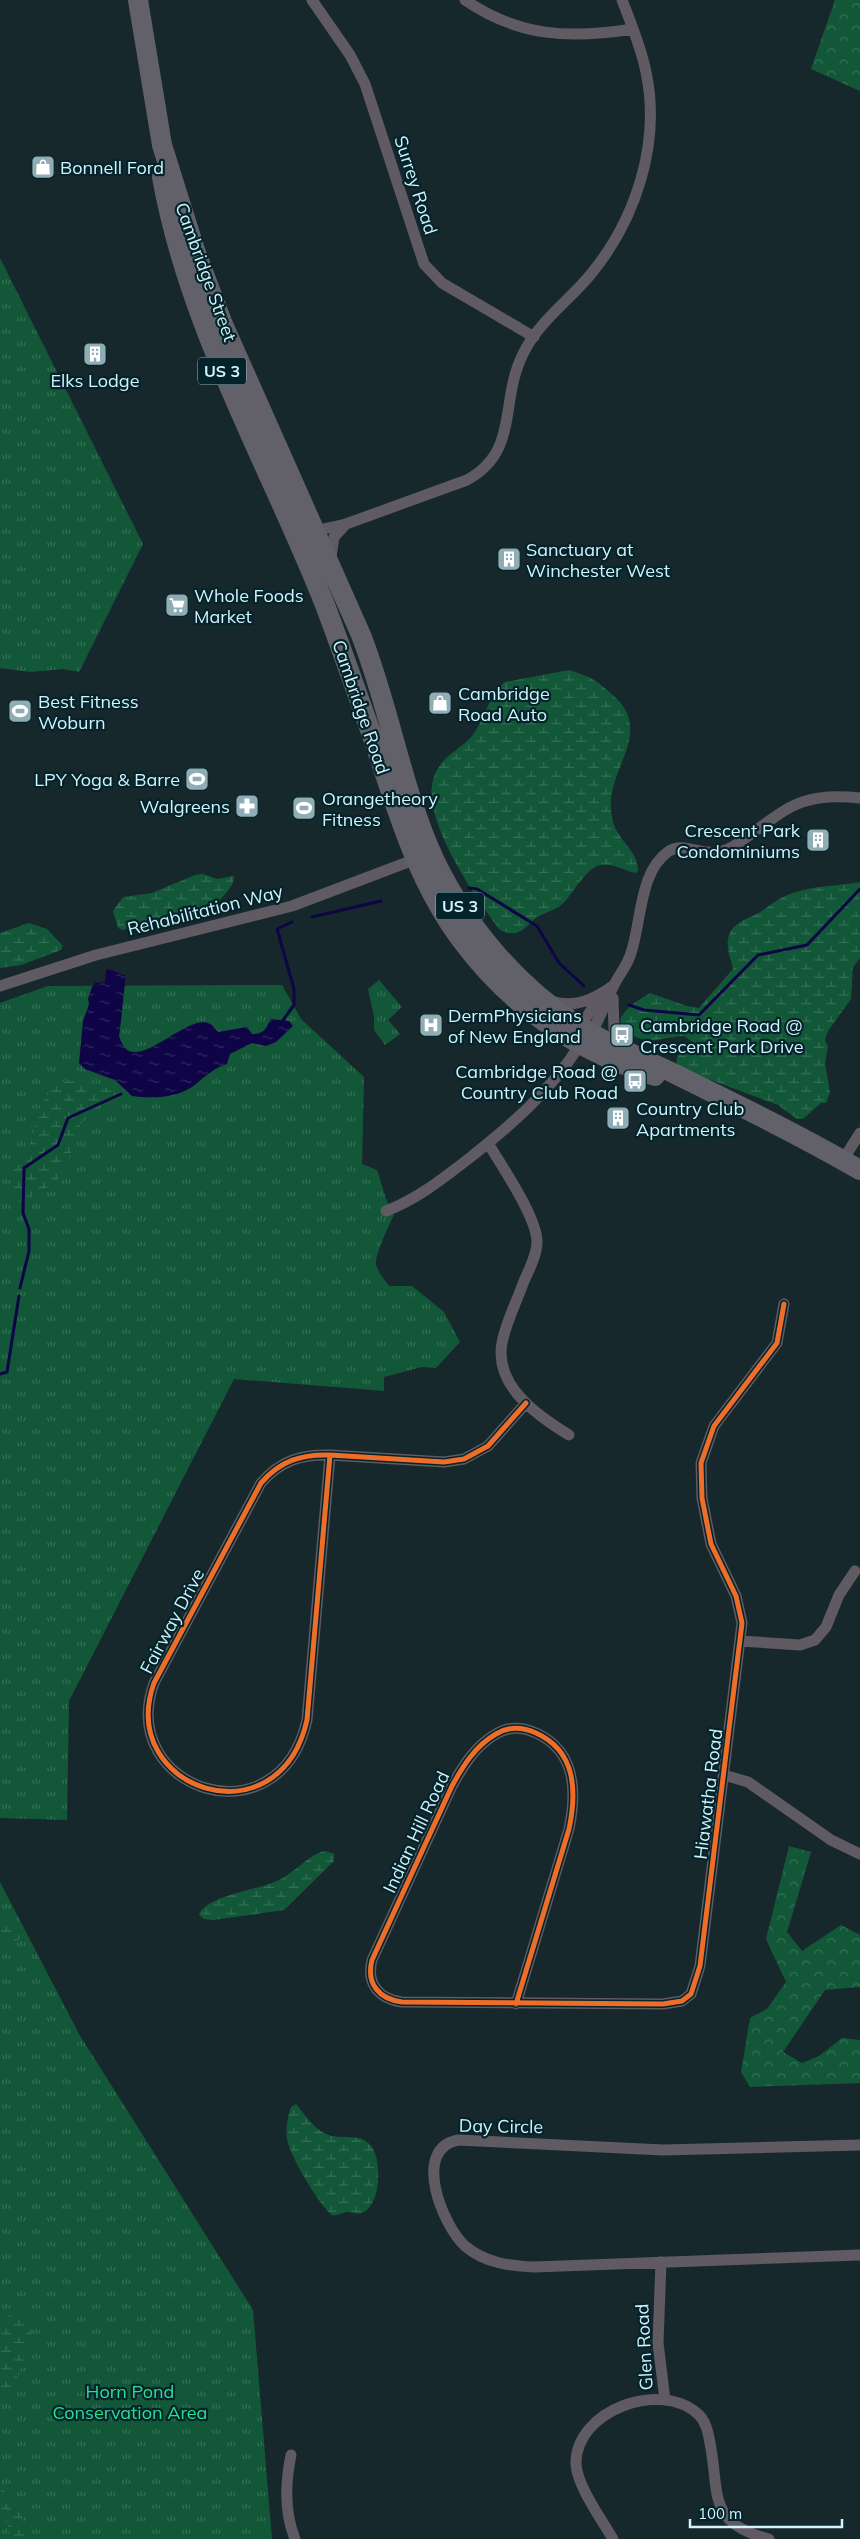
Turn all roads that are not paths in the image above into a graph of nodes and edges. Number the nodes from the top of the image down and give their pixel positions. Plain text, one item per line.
1 (138, 0) edge
2 (312, 0) edge
3 (465, 0) edge
4 (622, 0) edge
5 (633, 30) junction
6 (162, 145) junction
7 (534, 337) junction
8 (271, 432) junction
9 (252, 441) junction
10 (346, 524) junction
11 (314, 531) junction
12 (317, 586) joint
13 (342, 588) junction
14 (394, 735) junction
15 (374, 742) junction
16 (860, 798) edge
17 (416, 860) junction
18 (525, 985) junction
19 (614, 985) junction
20 (0, 986) edge
21 (603, 993) junction
22 (583, 1035) junction
23 (631, 1053) junction
24 (706, 1090) junction
25 (860, 1134) edge
26 (488, 1143) junction
27 (852, 1165) edge
28 (386, 1211) dead end
29 (784, 1304) dead end
30 (526, 1403) junction
31 (569, 1435) dead end
32 (330, 1454) junction
33 (854, 1571) dead end
34 (741, 1641) junction
35 (724, 1775) junction
36 (860, 1854) edge
37 (374, 1988) joint
38 (516, 2004) junction
39 (860, 2145) edge
40 (860, 2255) edge
41 (661, 2262) junction
42 (665, 2400) junction
43 (291, 2455) dead end
44 (295, 2539) edge
45 (613, 2539) edge
46 (769, 2539) edge

1 - 6 highway, Cambridge Street / US 3
2 - 7 street, Surrey Road
3 - 5 street
4 - 5 street
5 - 7 street
6 - 8 highway, Cambridge Street / US 3
6 - 9 highway, Cambridge Street / US 3
7 - 10 street
8 - 9 highway
8 - 11 highway, Cambridge Street / US 3
9 - 12 highway, Cambridge Street / US 3
10 - 11 street
10 - 13 street
11 - 13 highway, Cambridge Street / US 3
12 - 15 highway, Cambridge Road / US 3
13 - 14 highway, Cambridge Road / US 3
14 - 15 highway
14 - 18 highway, Cambridge Road / US 3
15 - 17 highway, Cambridge Road / US 3
16 - 19 street
17 - 20 street, Rehabilitation Way
17 - 22 highway, Cambridge Road / US 3
18 - 21 street
18 - 22 highway, Cambridge Road / US 3
19 - 21 street
19 - 22 street
19 - 23 street
21 - 22 street
22 - 23 highway, Cambridge Road / US 3
22 - 24 highway, Cambridge Road / US 3
22 - 26 street
23 - 24 highway, Cambridge Road / US 3
24 - 27 highway, Cambridge Road / US 3
25 - 27 street
26 - 28 street
26 - 30 street
29 - 34 street, Hiawatha Road
30 - 31 street
30 - 32 street, Fairway Drive
32 - 32 street, Fairway Drive
33 - 34 street
34 - 35 street, Hiawatha Road
35 - 36 street
35 - 38 street, Hiawatha Road
37 - 38 street, Hiawatha Road
37 - 38 street, Indian Hill Road
39 - 41 street, Day Circle
40 - 41 street, Day Circle
41 - 42 street, Glen Road
42 - 45 street
42 - 46 street
43 - 44 street

